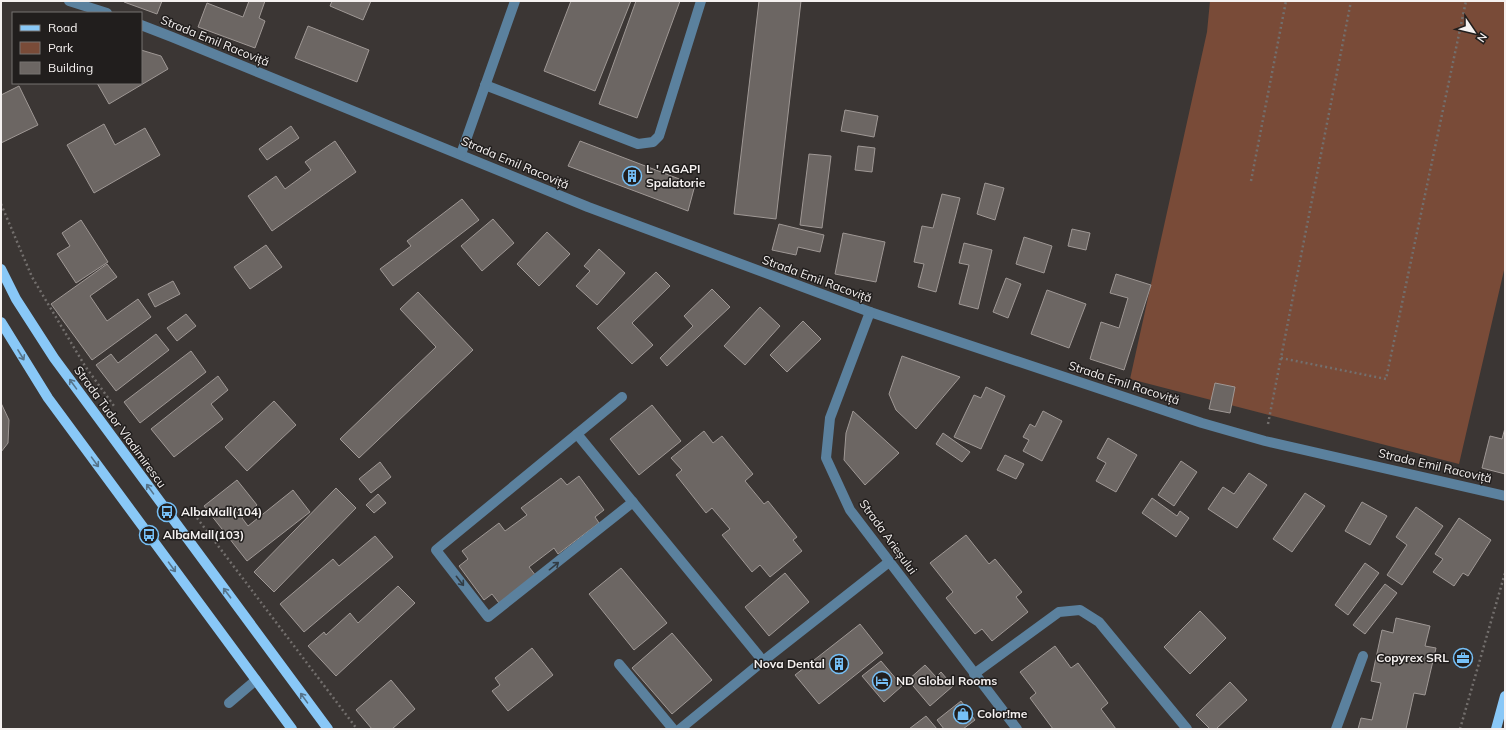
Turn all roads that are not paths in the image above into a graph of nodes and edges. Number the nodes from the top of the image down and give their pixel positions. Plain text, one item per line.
1 (69, 1) edge
2 (515, 1) edge
3 (701, 1) edge
4 (104, 12) edge
5 (142, 25) edge
6 (485, 84) junction
7 (461, 154) junction
8 (1, 269) edge
9 (870, 312) junction
10 (1, 322) edge
11 (622, 397) dead end
12 (577, 434) junction
13 (1505, 496) edge
14 (633, 502) junction
15 (889, 562) junction
16 (1363, 656) dead end
17 (763, 661) junction
18 (619, 664) dead end
19 (974, 674) junction
20 (256, 680) junction
21 (1505, 696) edge
22 (229, 703) dead end
23 (292, 729) edge
24 (328, 729) edge
25 (672, 729) edge
26 (680, 729) edge
27 (1017, 729) edge
28 (1187, 729) edge
29 (1336, 729) edge
30 (1496, 729) edge

1 - 4 street
2 - 6 street
3 - 6 street
5 - 7 street, Strada Emil Racoviță
6 - 7 street
7 - 9 street, Strada Emil Racoviță
24 -> 8 main road, Strada Tudor Vladimirescu
9 - 13 street, Strada Emil Racoviță
9 - 15 street, Strada Arieșului
10 -> 20 main road
11 - 12 street
12 - 14 street
12 -> 14 street
14 - 17 street
15 - 17 street
15 - 19 street, Strada Arieșului
16 - 29 street
17 - 26 street
18 - 25 street
19 - 27 street, Strada Arieșului
19 - 28 street
20 - 22 street
20 - 23 main road
21 - 30 main road

